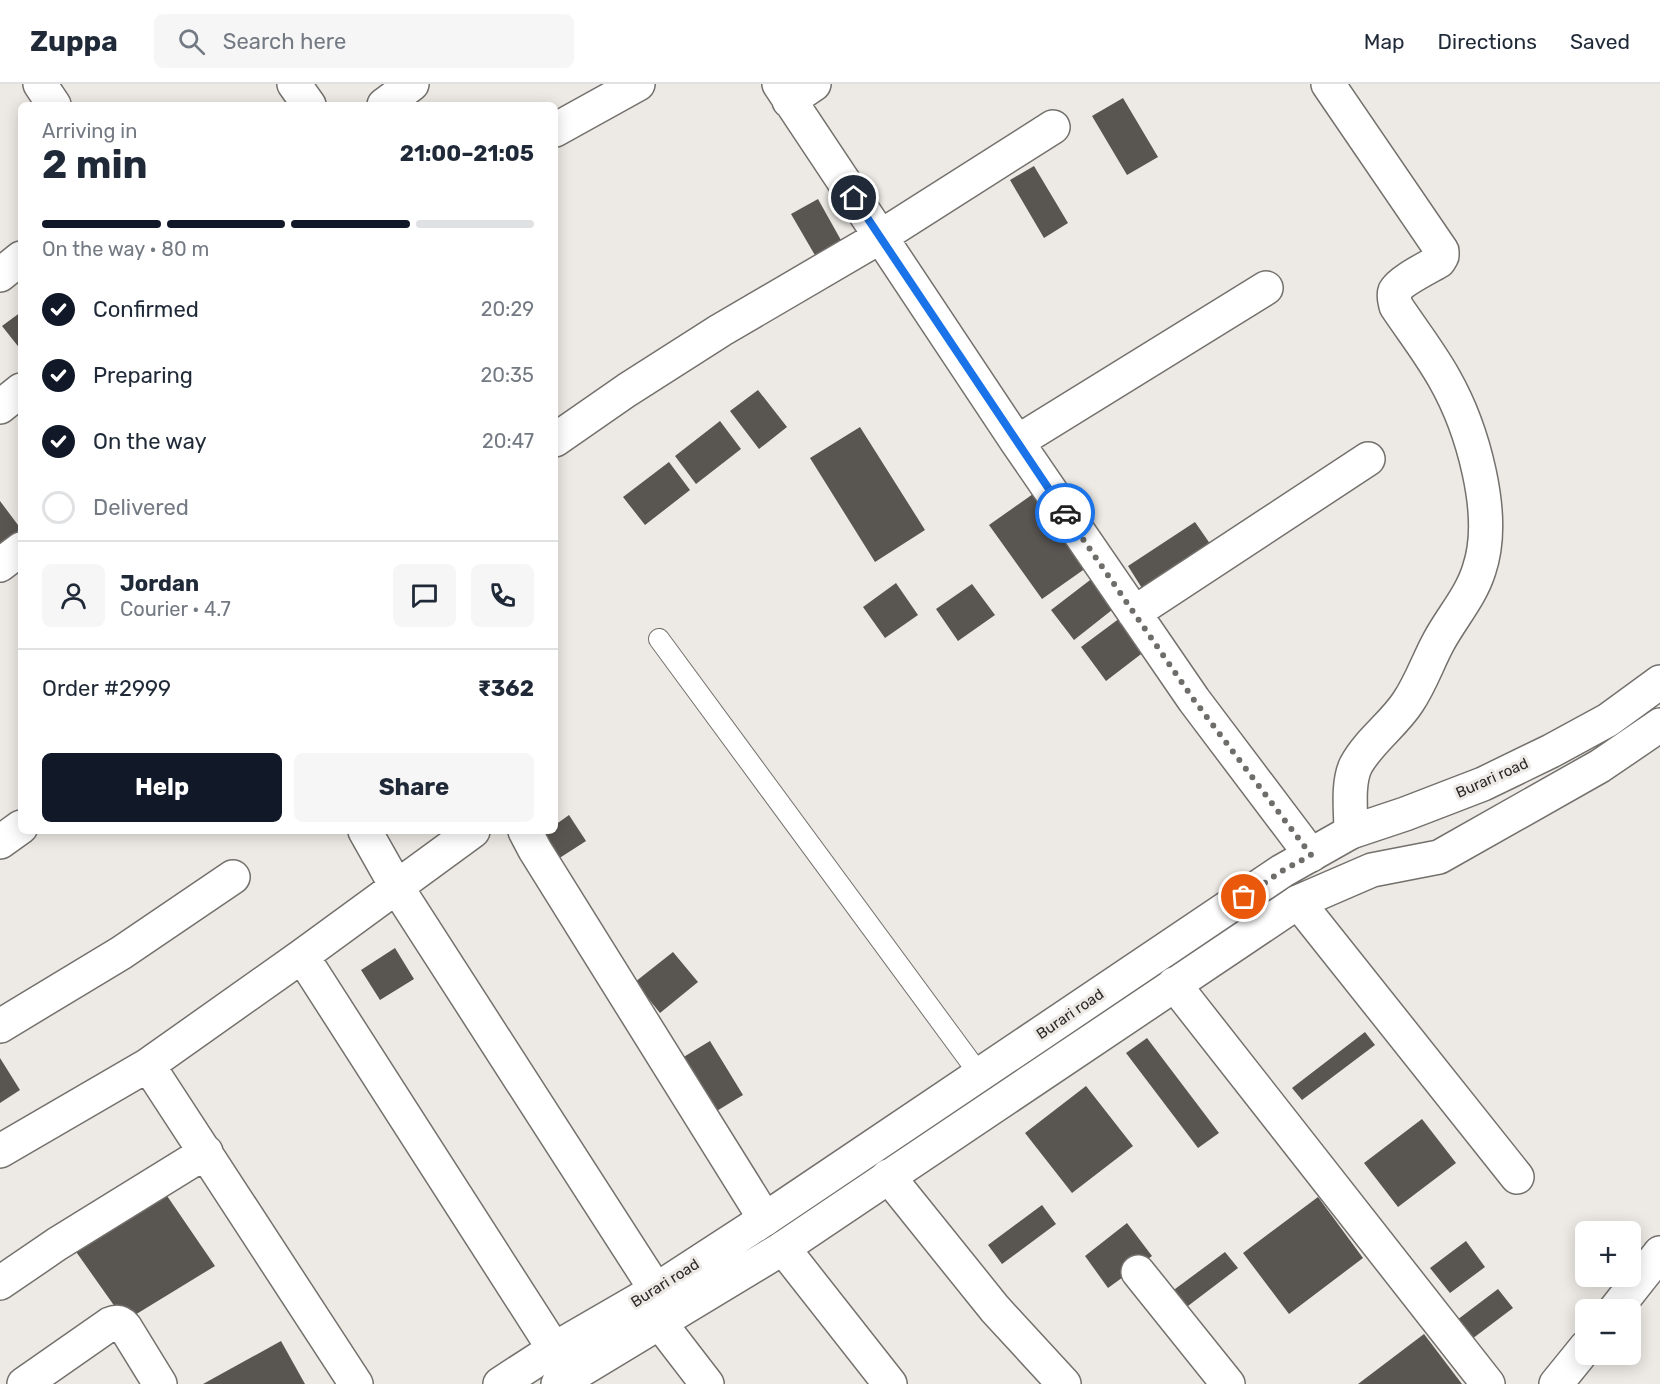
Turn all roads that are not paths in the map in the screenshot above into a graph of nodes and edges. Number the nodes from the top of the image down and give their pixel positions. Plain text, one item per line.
1 (40, 84) edge
2 (294, 84) edge
3 (412, 84) edge
4 (638, 84) edge
5 (1328, 84) edge
6 (794, 90) edge
7 (52, 102) edge
8 (307, 102) edge
9 (388, 102) edge
10 (1053, 127) dead end
11 (558, 128) edge
12 (880, 237) junction
13 (18, 260) edge
14 (0, 275) edge
15 (1266, 288) dead end
16 (18, 392) edge
17 (0, 407) edge
18 (558, 438) edge
19 (1017, 442) junction
20 (1368, 459) dead end
21 (18, 551) edge
22 (0, 565) edge
23 (1134, 613) junction
24 (659, 639) dead end
25 (1660, 682) edge
26 (1660, 725) edge
27 (18, 829) edge
28 (1351, 832) junction
29 (367, 834) edge
30 (469, 834) edge
31 (527, 834) edge
32 (0, 842) edge
33 (1311, 855) junction
34 (233, 877) dead end
35 (396, 886) junction
36 (1298, 902) junction
37 (302, 956) junction
38 (1174, 984) junction
39 (0, 1026) edge
40 (148, 1065) junction
41 (980, 1075) junction
42 (0, 1151) edge
43 (206, 1152) junction
44 (888, 1176) junction
45 (1517, 1178) dead end
46 (765, 1219) junction
47 (783, 1248) junction
48 (1660, 1253) edge
49 (1138, 1272) dead end
50 (0, 1283) edge
51 (656, 1290) junction
52 (1624, 1299) edge
53 (660, 1323) junction
54 (554, 1349) junction
55 (1575, 1361) edge
56 (24, 1384) edge
57 (160, 1384) edge
58 (356, 1384) edge
59 (500, 1384) edge
60 (558, 1384) edge
61 (707, 1384) edge
62 (890, 1384) edge
63 (1064, 1384) edge
64 (1228, 1384) edge
65 (1488, 1384) edge
66 (1556, 1384) edge

1 - 7 street
2 - 8 street
3 - 9 street
4 - 11 street
5 - 28 street
6 - 12 street
10 - 12 street
12 - 18 street
12 - 19 street
13 - 14 street
15 - 19 street
16 - 17 street
19 - 23 street
20 - 23 street
21 - 22 street
23 - 33 street
24 - 41 lane
25 - 28 street, Burari road
26 - 36 street, Burari road
27 - 32 street
28 - 33 street, Burari road
29 - 35 street
30 - 35 street
31 - 46 street
33 - 41 street, Burari road
34 - 39 street
35 - 37 street
35 - 51 street
36 - 38 street, Burari road
36 - 45 street
37 - 40 street
37 - 54 street
38 - 44 street, Burari road
38 - 65 street
40 - 42 street
40 - 43 street
41 - 46 street, Burari road
43 - 50 street
43 - 58 street
44 - 47 street, Burari road
44 - 63 street
46 - 51 street, Burari road
47 - 53 street, Burari road
47 - 62 street
48 - 52 street
49 - 64 street
51 - 54 street, Burari road
53 - 60 street, Burari road
53 - 61 street
54 - 59 street, Burari road
55 - 66 street
56 - 57 street

